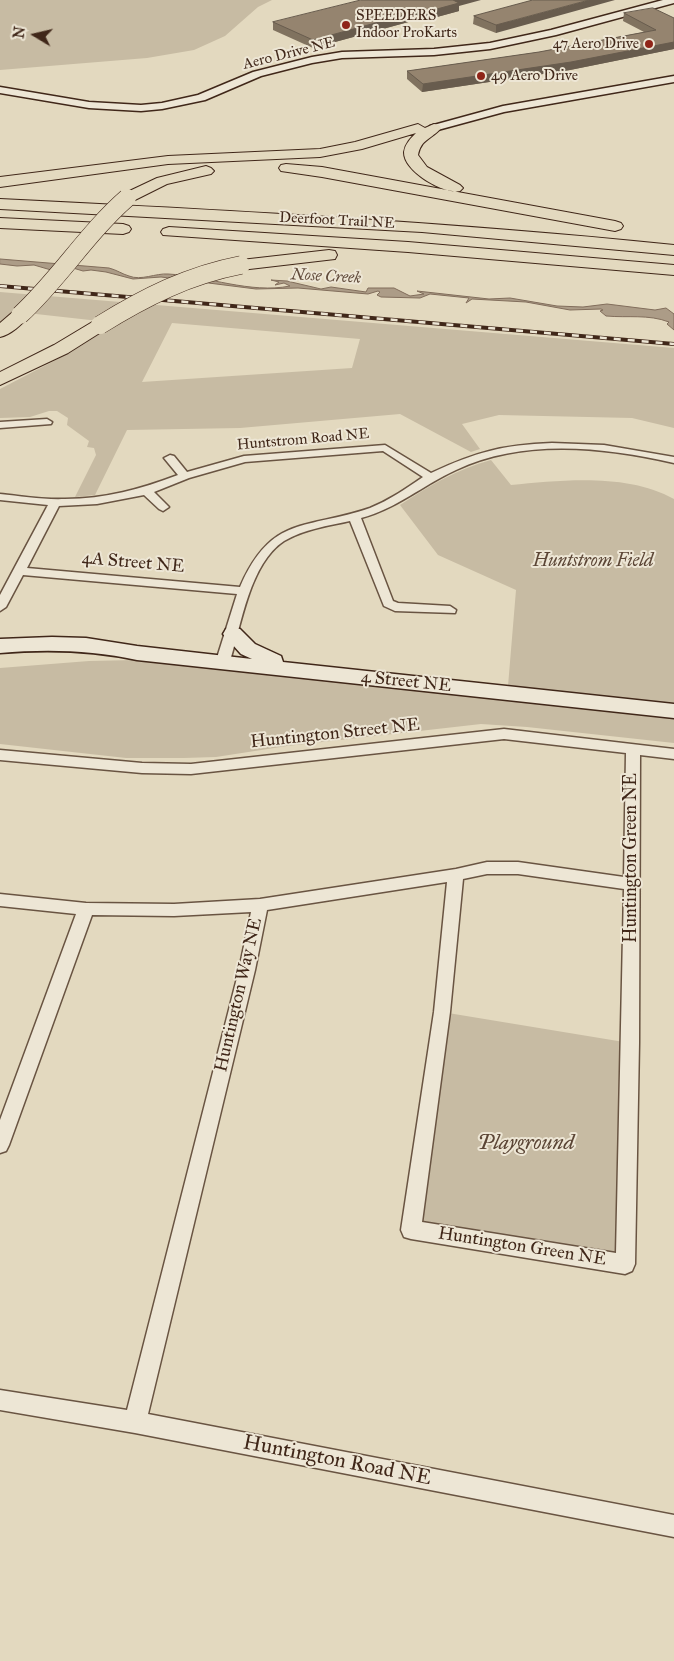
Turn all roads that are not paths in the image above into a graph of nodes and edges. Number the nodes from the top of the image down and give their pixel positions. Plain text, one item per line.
1 (674, 1) edge
2 (674, 79) edge
3 (0, 90) edge
4 (503, 110) junction
5 (418, 128) junction
6 (434, 128) joint
7 (262, 166) junction
8 (0, 182) edge
9 (0, 204) edge
10 (0, 224) edge
11 (136, 230) dead end
12 (155, 231) dead end
13 (652, 232) dead end
14 (674, 236) edge
15 (674, 250) edge
16 (674, 270) edge
17 (674, 275) edge
18 (0, 332) edge
19 (0, 379) edge
20 (47, 422) dead end
21 (0, 425) edge
22 (170, 458) dead end
23 (674, 460) edge
24 (186, 476) junction
25 (430, 477) junction
26 (146, 491) junction
27 (0, 497) edge
28 (55, 502) junction
29 (162, 507) dead end
30 (354, 516) junction
31 (19, 570) junction
32 (244, 591) junction
33 (0, 607) edge
34 (450, 610) dead end
35 (0, 627) edge
36 (232, 634) junction
37 (20, 644) junction
38 (0, 646) edge
39 (137, 653) junction
40 (0, 661) edge
41 (223, 661) junction
42 (296, 670) junction
43 (674, 711) edge
44 (633, 749) junction
45 (674, 754) edge
46 (0, 755) edge
47 (456, 876) junction
48 (632, 884) junction
49 (0, 900) edge
50 (260, 905) junction
51 (86, 909) junction
52 (0, 1146) edge
53 (0, 1400) edge
54 (135, 1422) junction
55 (674, 1526) edge

1 - 3 street, Aero Drive NE
2 - 4 street
4 - 5 street
4 - 6 street
5 - 7 highway
5 - 8 highway
6 - 7 highway
7 - 18 highway, bridge
9 - 15 highway, Deerfoot Trail NE
10 - 11 highway
12 - 16 highway, Deerfoot Trail NE
13 - 14 highway
17 - 19 highway, bridge
20 - 21 street
22 - 24 street
23 - 25 street
24 - 25 street, Huntstrom Road NE
24 - 26 street, Huntstrom Road NE
25 - 30 street
26 - 28 street, Huntstrom Road NE
26 - 29 street
27 - 28 street, Huntstrom Road NE
28 - 31 street
30 - 32 street
30 - 34 street
31 - 32 street, 4A Street NE
31 - 33 street
32 - 36 street
35 - 37 street
36 - 41 street
36 - 42 street
37 - 38 street, 4 Street NE
37 - 39 street, 4 Street NE
39 - 40 street, 4 Street NE
39 - 41 street, 4 Street NE
41 - 42 street, 4 Street NE
42 - 43 street, 4 Street NE
44 - 45 street, Huntington Street NE
44 - 46 street, Huntington Street NE
44 - 48 street, Huntington Green NE
47 - 48 street, Huntington Way NE
47 - 48 street, Huntington Green NE
47 - 50 street, Huntington Way NE
49 - 51 street
50 - 51 street
50 - 54 street, Huntington Way NE
51 - 52 street
53 - 54 street, Huntington Road NE
54 - 55 street, Huntington Road NE

